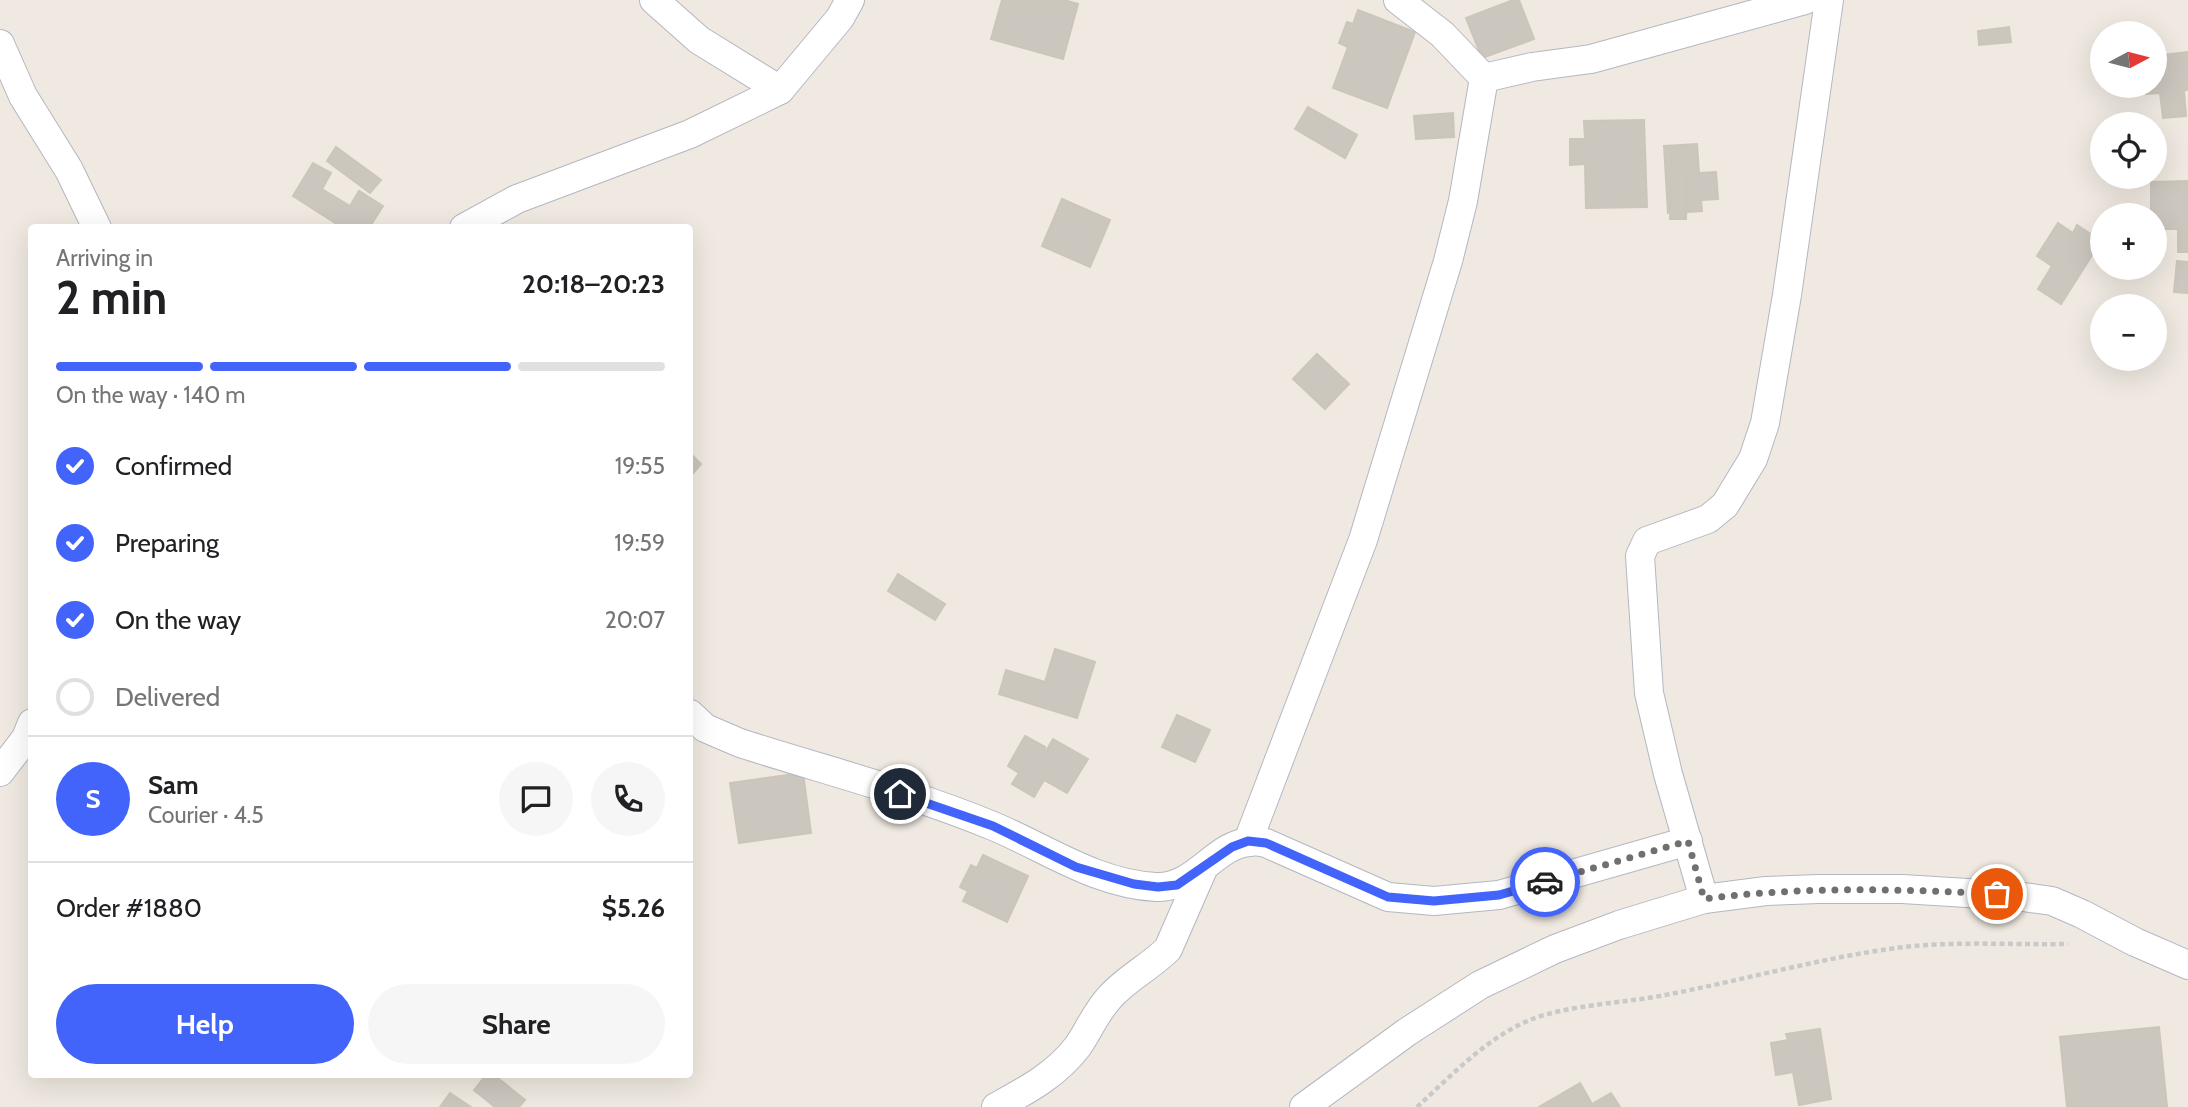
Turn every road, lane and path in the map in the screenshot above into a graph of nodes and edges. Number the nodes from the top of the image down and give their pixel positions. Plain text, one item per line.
1 (654, 0) edge
2 (850, 0) edge
3 (1398, 0) edge
4 (1805, 0) edge
5 (1829, 0) edge
6 (0, 44) edge
7 (1484, 78) junction
8 (780, 90) junction
9 (12, 94) edge
10 (95, 224) edge
11 (471, 224) edge
12 (693, 717) edge
13 (28, 737) edge
14 (0, 772) edge
15 (1248, 841) junction
16 (1688, 841) junction
17 (1202, 869) junction
18 (1704, 899) junction
19 (2082, 944) dead end
20 (2188, 965) edge
21 (996, 1107) edge
22 (1304, 1107) edge
23 (1416, 1107) edge

1 - 8 street
2 - 8 street
3 - 7 street
4 - 7 street
5 - 16 street
6 - 9 street
7 - 15 street
8 - 11 street
9 - 10 street
12 - 17 street
13 - 14 street
15 - 16 street
15 - 17 street
16 - 18 street
17 - 21 street
18 - 20 street
18 - 22 street
19 - 23 path

